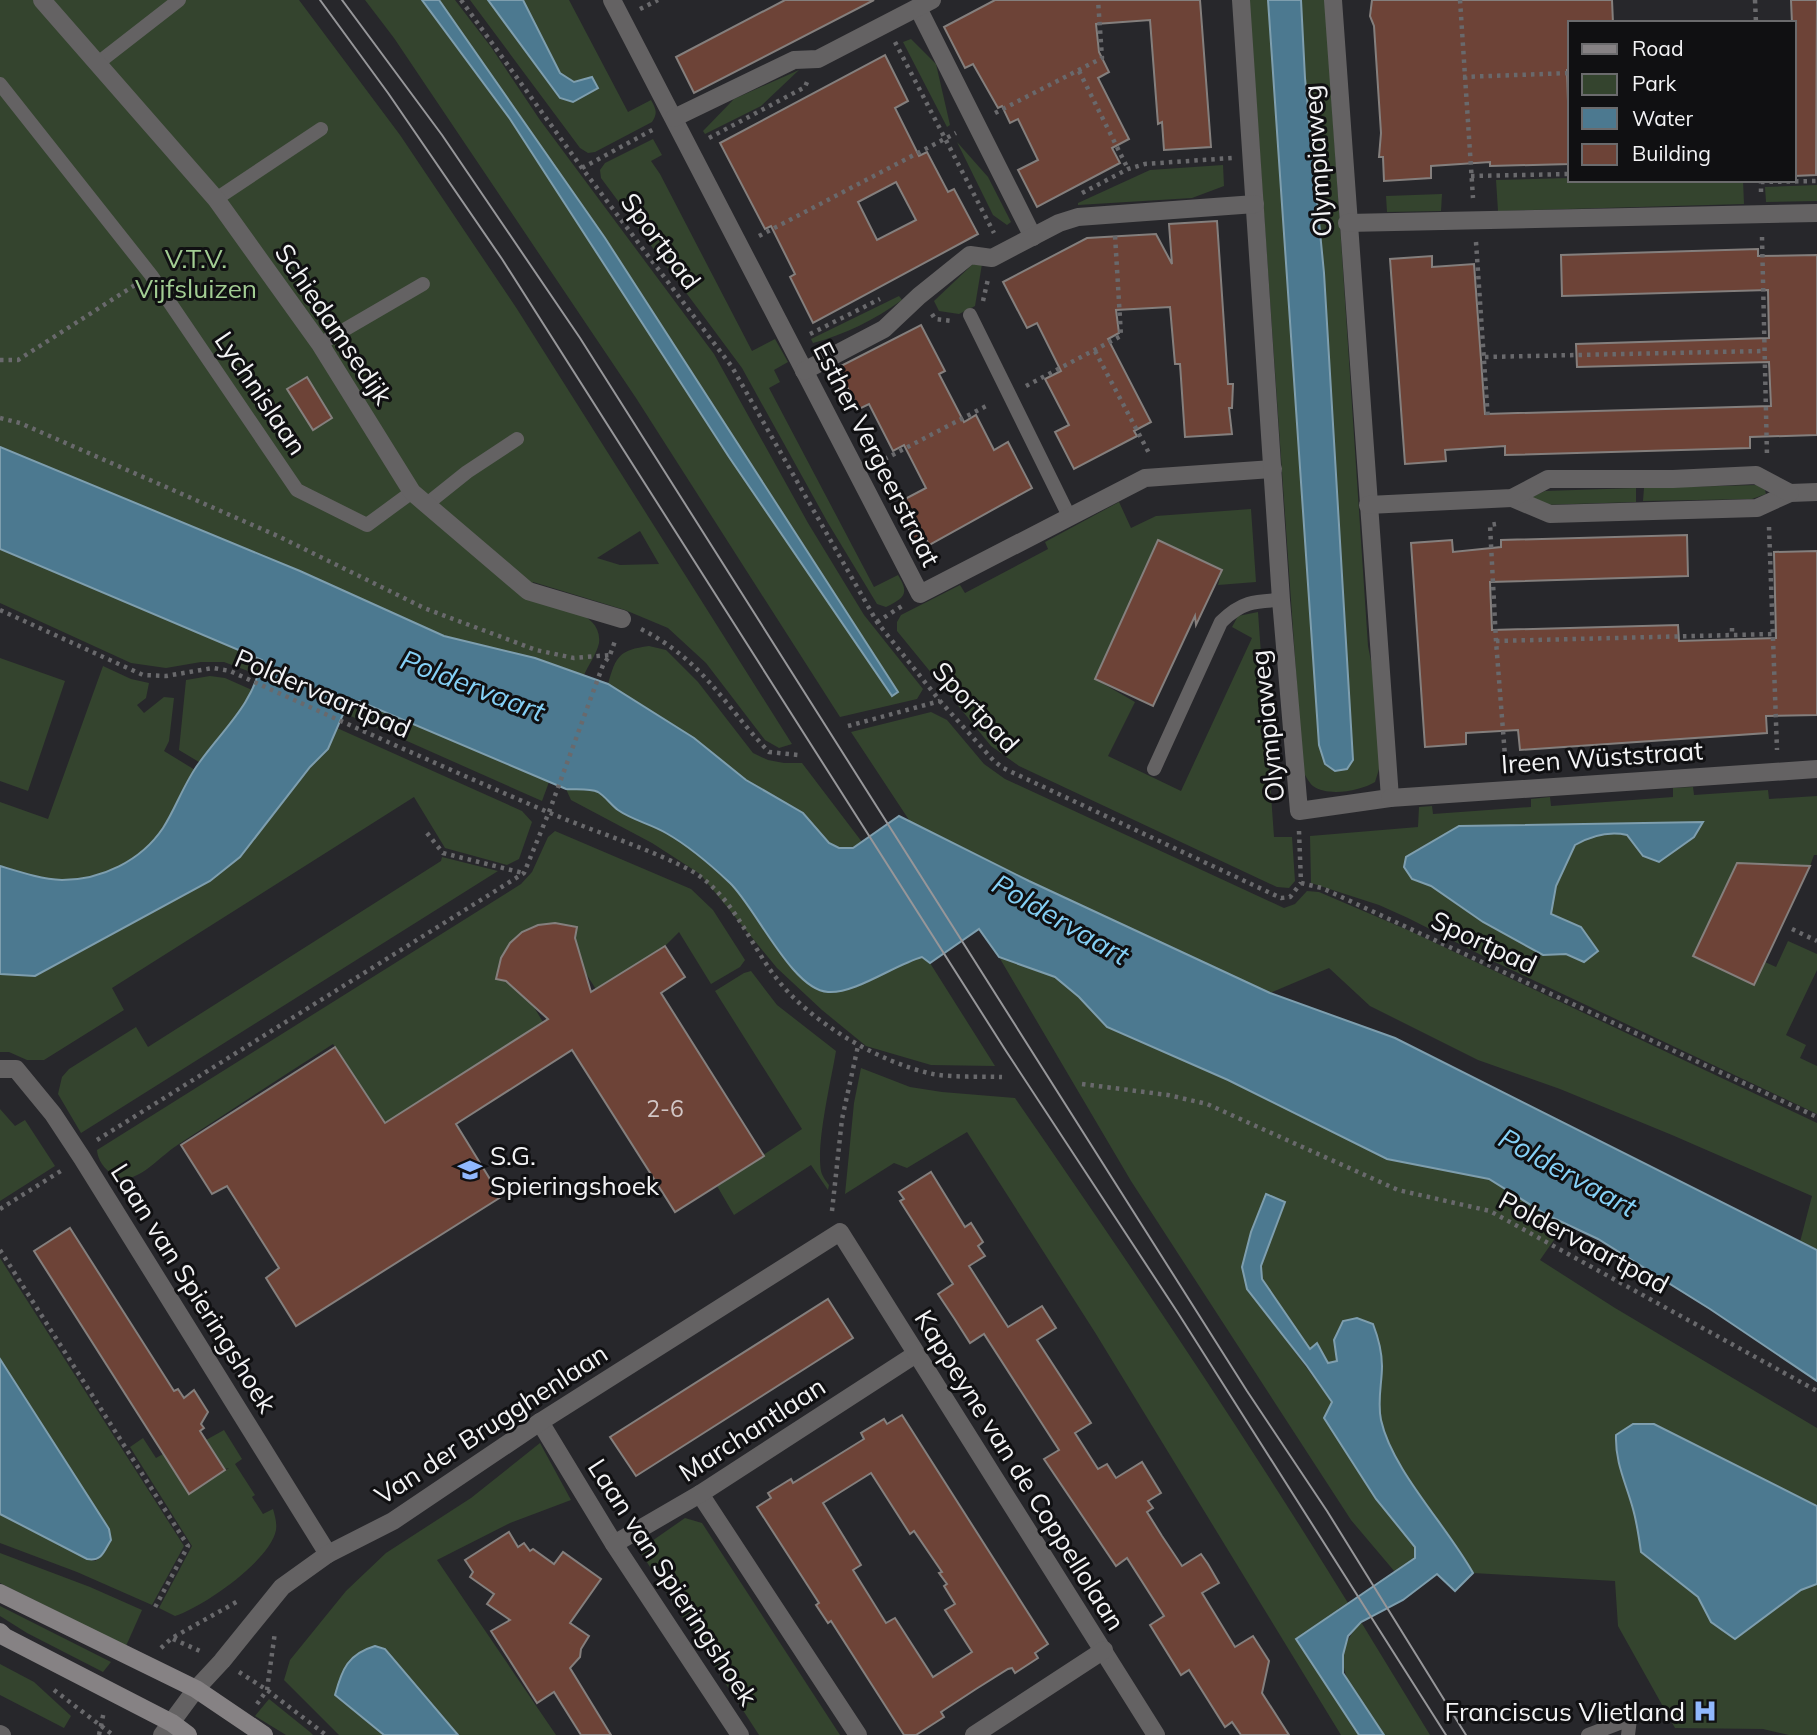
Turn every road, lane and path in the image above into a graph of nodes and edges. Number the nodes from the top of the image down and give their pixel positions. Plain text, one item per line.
1 (42, 0) edge
2 (179, 0) edge
3 (461, 0) edge
4 (612, 0) edge
5 (1098, 0) edge
6 (1241, 0) edge
7 (1333, 0) edge
8 (1755, 0) edge
9 (925, 4) edge
10 (1756, 21) edge
11 (887, 26) junction
12 (818, 59) junction
13 (98, 63) junction
14 (1079, 71) junction
15 (1568, 73) edge
16 (1463, 76) dead end
17 (0, 84) edge
18 (674, 118) junction
19 (976, 122) junction
20 (321, 128) dead end
21 (945, 139) junction
22 (690, 148) junction
23 (1251, 157) junction
24 (582, 168) junction
25 (1128, 169) junction
26 (1568, 174) edge
27 (1471, 176) dead end
28 (1796, 181) edge
29 (1817, 181) edge
30 (216, 199) junction
31 (1255, 204) junction
32 (1817, 213) edge
33 (1114, 214) junction
34 (1059, 223) junction
35 (1347, 223) junction
36 (1033, 237) junction
37 (740, 246) junction
38 (1003, 251) junction
39 (151, 275) junction
40 (423, 285) dead end
41 (970, 315) dead end
42 (320, 344) junction
43 (1526, 349) dead end
44 (1095, 351) junction
45 (1763, 351) dead end
46 (1526, 356) junction
47 (1485, 357) dead end
48 (0, 360) edge
49 (804, 371) junction
50 (1009, 394) junction
51 (0, 418) edge
52 (517, 439) dead end
53 (1273, 469) junction
54 (857, 474) junction
55 (1162, 476) junction
56 (412, 492) junction
57 (1817, 492) edge
58 (1790, 493) junction
59 (1512, 498) junction
60 (427, 504) junction
61 (1368, 505) junction
62 (1069, 516) junction
63 (1281, 600) junction
64 (0, 611) edge
65 (622, 620) joint
66 (1732, 628) dead end
67 (1773, 634) dead end
68 (1732, 635) junction
69 (1496, 641) junction
70 (610, 655) dead end
71 (603, 665) dead end
72 (940, 701) junction
73 (848, 726) dead end
74 (798, 755) dead end
75 (1154, 769) dead end
76 (1817, 769) edge
77 (1508, 790) junction
78 (1390, 798) junction
79 (1298, 811) junction
80 (549, 812) junction
81 (427, 833) dead end
82 (524, 873) junction
83 (1301, 883) junction
84 (1792, 929) dead end
85 (1817, 941) edge
86 (858, 1046) junction
87 (0, 1069) edge
88 (1002, 1077) dead end
89 (1082, 1084) dead end
90 (1817, 1117) edge
91 (80, 1155) junction
92 (0, 1209) edge
93 (840, 1232) junction
94 (0, 1250) edge
95 (916, 1354) junction
96 (1817, 1391) edge
97 (540, 1422) junction
98 (700, 1494) junction
99 (614, 1544) junction
100 (328, 1554) junction
101 (282, 1587) junction
102 (0, 1592) edge
103 (153, 1611) dead end
104 (276, 1626) dead end
105 (0, 1632) edge
106 (172, 1638) junction
107 (1104, 1650) junction
108 (222, 1661) junction
109 (143, 1663) junction
110 (50, 1686) dead end
111 (196, 1689) junction
112 (267, 1690) junction
113 (118, 1694) junction
114 (244, 1722) junction
115 (100, 1726) junction
116 (167, 1729) edge
117 (99, 1735) edge
118 (113, 1735) edge
119 (188, 1735) edge
120 (264, 1735) edge
121 (326, 1735) edge
122 (740, 1735) edge
123 (858, 1735) edge
124 (974, 1735) edge
125 (1156, 1735) edge
126 (1588, 1735) edge
127 (1628, 1735) edge

1 - 13 street, Schiedamsedijk
2 - 13 lane
3 - 24 path, Sportpad
4 - 18 street, Esther Vergeerstraat
5 - 14 path
6 - 23 street, Olympiaweg
7 - 35 street, Olympiaweg
8 - 10 path
9 - 11 street
9 - 19 street
11 - 12 street
11 - 21 path
12 - 18 street
12 - 22 path
13 - 30 street, Schiedamsedijk
14 - 19 path
14 - 25 path
15 - 16 path
17 - 39 lane, Lychnislaan
18 - 22 street, Esther Vergeerstraat
18 - 24 path
19 - 21 path
19 - 36 street
20 - 30 lane
21 - 37 path
21 - 38 path
22 - 37 street, Esther Vergeerstraat
23 - 25 path
23 - 31 street, Olympiaweg
24 - 72 path, Sportpad
25 - 34 path
26 - 27 path
28 - 29 path
30 - 42 street, Schiedamsedijk
31 - 33 street
31 - 53 street, Olympiaweg
32 - 35 street
33 - 34 street
33 - 44 path
34 - 36 street
35 - 61 street, Olympiaweg
36 - 38 street
37 - 49 street, Esther Vergeerstraat
38 - 49 street
39 - 48 path
39 - 56 lane, Lychnislaan
40 - 42 lane
41 - 50 lane
42 - 56 street, Schiedamsedijk
43 - 46 path
44 - 50 path
44 - 55 path
45 - 46 path
46 - 47 path
49 - 54 street, Esther Vergeerstraat
50 - 54 path
50 - 62 lane
51 - 70 path
52 - 60 lane
53 - 55 street, Esther Vergeerstraat
53 - 63 street, Olympiaweg
54 - 62 street, Esther Vergeerstraat
55 - 62 street, Esther Vergeerstraat
56 - 60 street, Schiedamsedijk
57 - 58 street
58 - 59 street
58 - 59 street
59 - 61 street
59 - 69 path
60 - 65 street, Schiedamsedijk
61 - 78 street, Olympiaweg
63 - 75 lane
63 - 79 street, Olympiaweg
64 - 80 path, Poldervaartpad
65 - 74 path
66 - 68 path
67 - 68 path
68 - 69 path
69 - 77 path
71 - 80 path
72 - 73 path
72 - 83 path, Sportpad
76 - 77 street, Ireen Wüststraat
77 - 78 street, Ireen Wüststraat
78 - 79 street, Olympiaweg
79 - 83 path
80 - 82 path
80 - 86 path, Poldervaartpad
81 - 82 path
82 - 91 path
83 - 90 path, Sportpad
84 - 85 path
86 - 88 path, Poldervaartpad
86 - 93 path
87 - 91 street, Laan van Spieringshoek
89 - 96 path, Poldervaartpad
91 - 92 path
91 - 100 street, Laan van Spieringshoek
93 - 95 street, Kappeyne van de Coppellolaan
93 - 97 street, Van der Brugghenlaan
94 - 103 path
95 - 98 street, Marchantlaan
95 - 107 street, Kappeyne van de Coppellolaan
97 - 99 street, Laan van Spieringshoek
97 - 100 street, Van der Brugghenlaan
98 - 99 street, Marchantlaan
98 - 123 street
99 - 122 street, Laan van Spieringshoek
100 - 101 street, Van der Brugghenlaan
101 - 106 path
101 - 108 street, Van der Brugghenlaan
102 - 109 main road
104 - 112 path
105 - 113 main road
106 - 108 path
106 - 109 path
107 - 124 street
107 - 125 street, Kappeyne van de Coppellolaan
108 - 111 street, Van der Brugghenlaan
108 - 112 path
109 - 111 main road
110 - 115 path
111 - 114 main road
111 - 116 street, Van der Brugghenlaan
112 - 114 path
112 - 121 path
113 - 115 path
113 - 116 main road
114 - 120 main road
115 - 117 path
115 - 118 path
116 - 119 main road
126 - 127 lane

